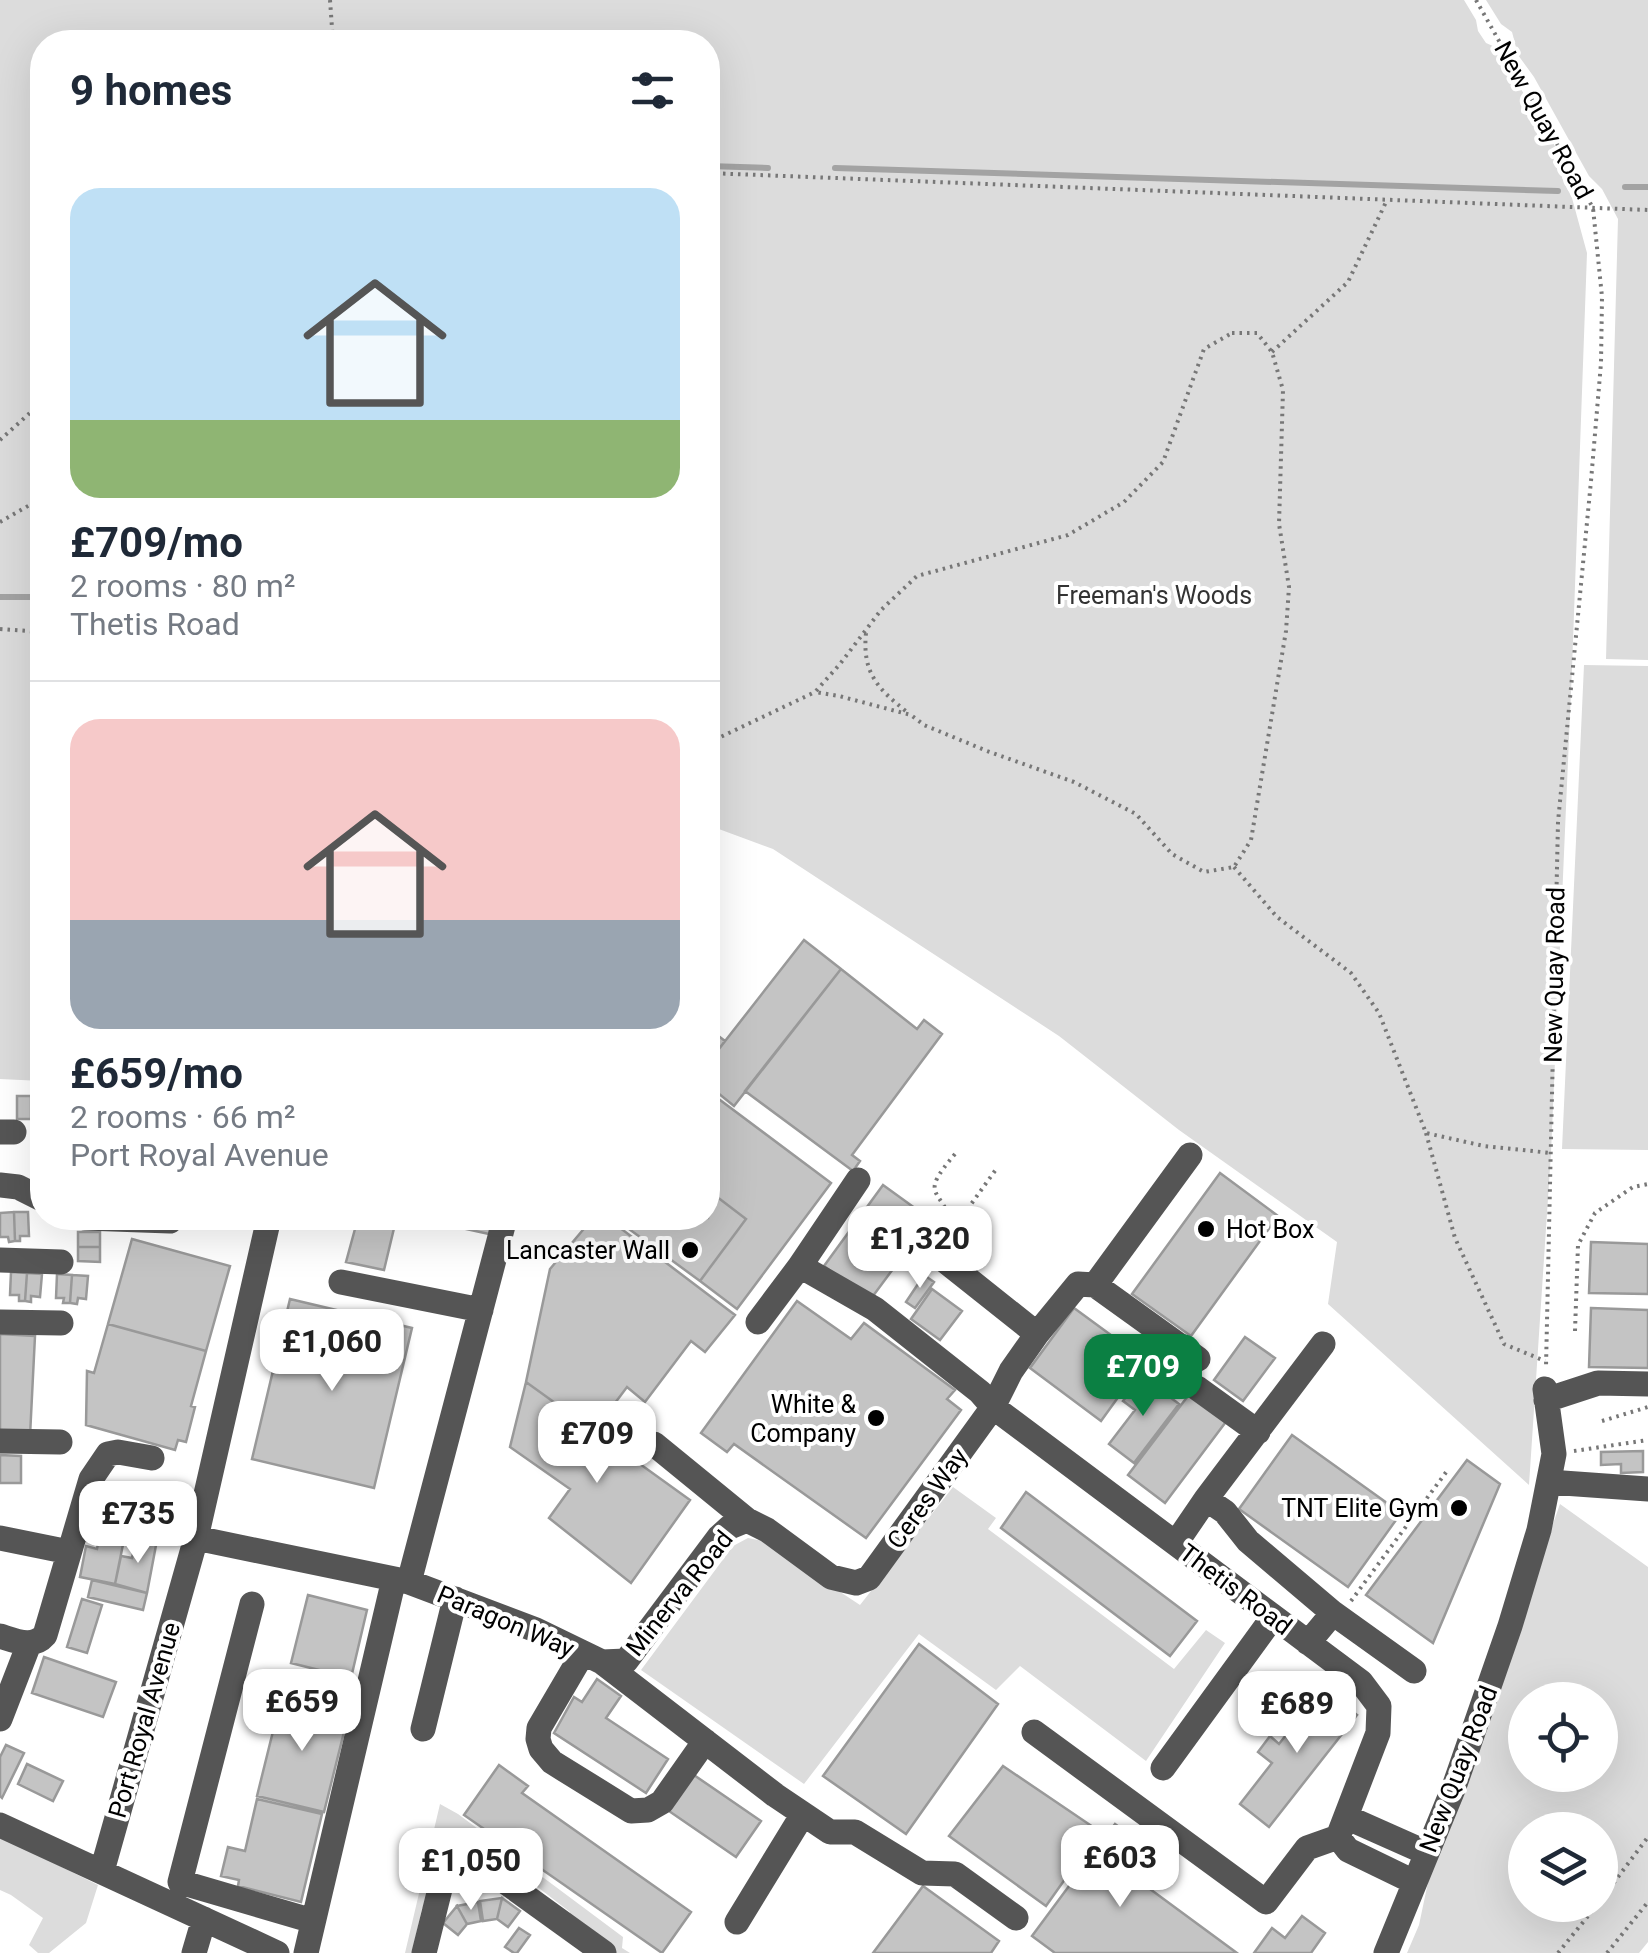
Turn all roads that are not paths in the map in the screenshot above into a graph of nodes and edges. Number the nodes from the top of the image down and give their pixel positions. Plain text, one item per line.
1 (1190, 1155) dead end
2 (858, 1180) dead end
3 (0, 1185) edge
4 (30, 1193) edge
5 (266, 1230) edge
6 (502, 1230) edge
7 (0, 1260) edge
8 (944, 1260) road end
9 (61, 1262) dead end
10 (800, 1266) junction
11 (340, 1282) dead end
12 (1094, 1285) junction
13 (481, 1310) junction
14 (0, 1322) edge
15 (758, 1322) dead end
16 (61, 1323) dead end
17 (1037, 1334) junction
18 (1323, 1344) dead end
19 (1198, 1359) dead end
20 (1648, 1384) edge
21 (1197, 1388) dead end
22 (993, 1407) junction
23 (1258, 1432) junction
24 (0, 1441) edge
25 (60, 1442) dead end
26 (654, 1444) dead end
27 (152, 1458) dead end
28 (1549, 1482) junction
29 (1648, 1489) edge
30 (1206, 1499) junction
31 (747, 1520) junction
32 (0, 1538) edge
33 (196, 1538) junction
34 (1176, 1543) junction
35 (69, 1552) junction
36 (402, 1580) junction
37 (856, 1583) joint
38 (456, 1600) junction
39 (252, 1604) dead end
40 (1336, 1615) junction
41 (1273, 1617) junction
42 (0, 1636) edge
43 (29, 1644) junction
44 (1308, 1644) junction
45 (592, 1658) junction
46 (1414, 1671) dead end
47 (0, 1720) edge
48 (423, 1729) dead end
49 (1034, 1732) dead end
50 (705, 1742) junction
51 (1163, 1768) dead end
52 (803, 1814) junction
53 (0, 1824) edge
54 (1342, 1827) junction
55 (1427, 1853) junction
56 (102, 1871) junction
57 (1414, 1882) junction
58 (1016, 1918) dead end
59 (204, 1919) junction
60 (313, 1921) junction
61 (737, 1922) dead end
62 (194, 1953) edge
63 (276, 1953) edge
64 (306, 1953) edge
65 (424, 1953) edge
66 (604, 1953) edge
67 (1386, 1953) edge

1 - 12 street
2 - 10 street
3 - 4 street
5 - 33 street, Port Royal Avenue
6 - 13 street
7 - 9 street
8 - 17 street
10 - 15 street
10 - 22 street, Thetis Road
11 - 13 street
12 - 17 street, Ceres Way
12 - 19 street
13 - 36 street
14 - 16 street
17 - 22 street, Ceres Way
18 - 23 street
20 - 28 street, New Quay Road
21 - 23 street
22 - 34 street, Thetis Road
22 - 37 street, Ceres Way
23 - 30 street
24 - 25 street
26 - 31 street
27 - 35 street
28 - 29 street
28 - 55 street, New Quay Road
30 - 34 street
30 - 40 street
31 - 37 street, Minerva Road
31 - 45 street, Minerva Road
32 - 35 street
33 - 36 street, Paragon Way
33 - 56 street, Port Royal Avenue
34 - 41 street, Thetis Road
35 - 43 street
36 - 38 street, Paragon Way
36 - 60 street
38 - 45 street, Paragon Way
38 - 48 street
39 - 60 street
40 - 44 street
40 - 46 street
41 - 44 street, Thetis Road
41 - 51 street
42 - 43 street
43 - 47 street
44 - 54 street, Thetis Road
45 - 50 street, Paragon Way
45 - 50 street
49 - 54 street
50 - 52 street, Paragon Way
52 - 58 street, Paragon Way
52 - 61 street
53 - 56 street
54 - 55 street
54 - 57 street
55 - 57 street, New Quay Road
56 - 59 street
57 - 67 street, New Quay Road
59 - 62 street
59 - 63 street
60 - 64 street
65 - 66 street

